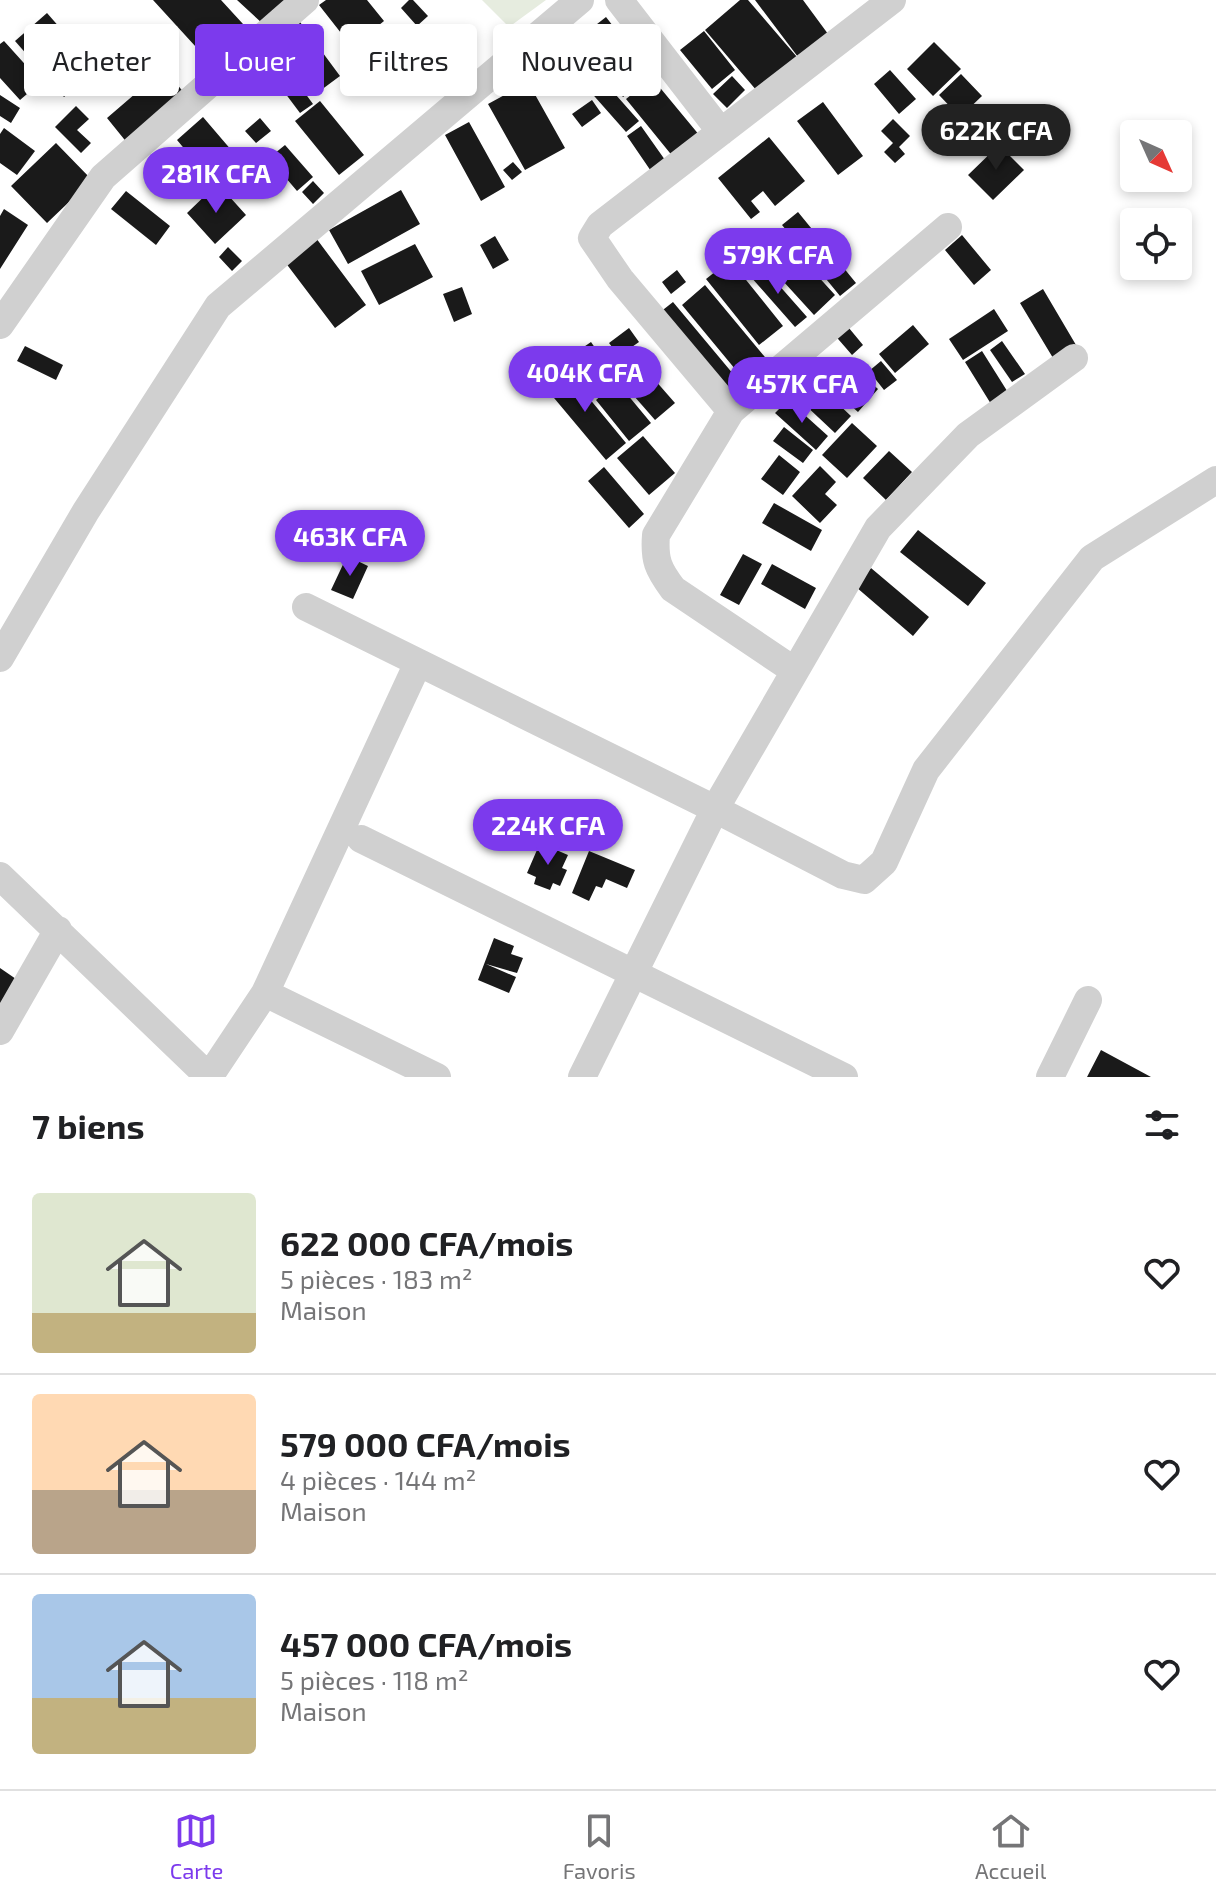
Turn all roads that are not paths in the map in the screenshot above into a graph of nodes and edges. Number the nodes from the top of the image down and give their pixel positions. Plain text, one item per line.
1 (305, 0) edge
2 (580, 0) edge
3 (619, 0) edge
4 (892, 0) edge
5 (721, 132) junction
6 (948, 227) dead end
7 (0, 325) edge
8 (1074, 358) dead end
9 (731, 411) junction
10 (1216, 480) edge
11 (306, 607) dead end
12 (0, 658) edge
13 (418, 663) junction
14 (795, 671) junction
15 (715, 809) junction
16 (361, 839) dead end
17 (0, 876) edge
18 (58, 930) junction
19 (632, 972) junction
20 (265, 993) junction
21 (1088, 1000) dead end
22 (0, 1031) edge
23 (209, 1077) edge
24 (437, 1077) edge
25 (582, 1077) edge
26 (844, 1077) edge
27 (1050, 1077) edge

1 - 7 street
2 - 12 street
3 - 5 street
4 - 5 street
5 - 9 street
6 - 9 street
8 - 14 street
9 - 14 street
10 - 15 street
11 - 13 street
13 - 15 street
13 - 20 street
14 - 15 street
15 - 19 street
16 - 19 street
17 - 18 street
18 - 22 street
18 - 23 street
19 - 25 street
19 - 26 street
20 - 23 street
20 - 24 street
21 - 27 street

